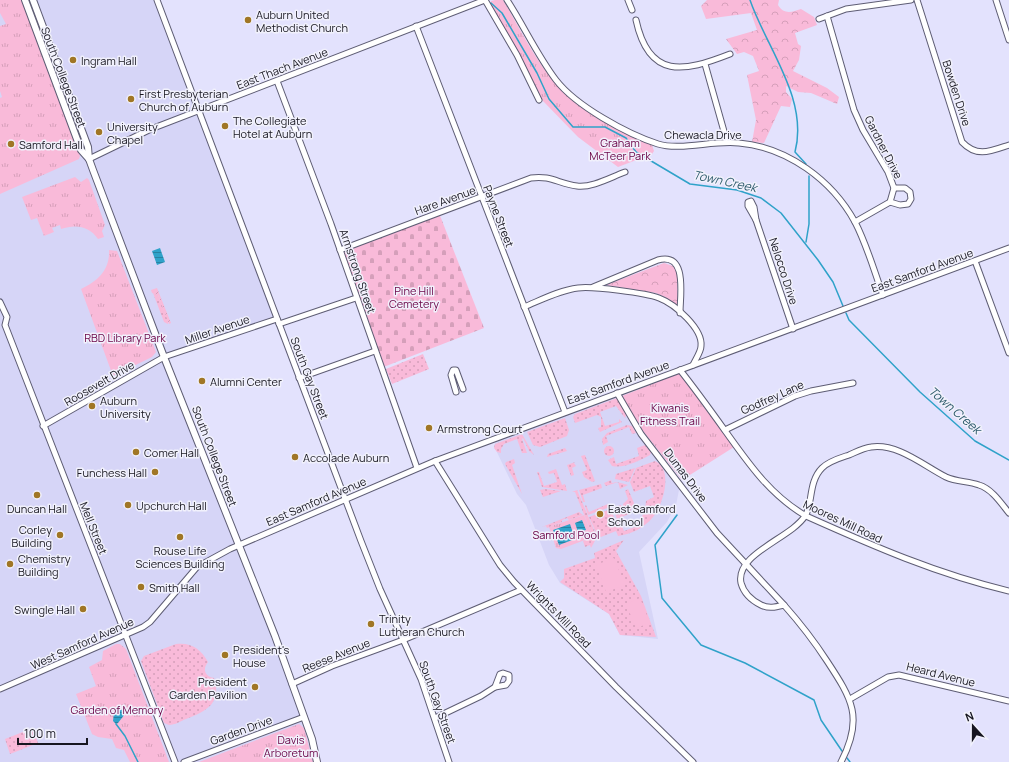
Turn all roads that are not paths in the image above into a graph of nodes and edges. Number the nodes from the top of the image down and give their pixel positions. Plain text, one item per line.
1 (25, 0) edge
2 (33, 0) edge
3 (157, 0) edge
4 (485, 0) edge
5 (507, 0) edge
6 (628, 0) edge
7 (911, 0) edge
8 (917, 0) edge
9 (996, 0) edge
10 (632, 10) dead end
11 (827, 16) junction
12 (636, 20) dead end
13 (819, 20) dead end
14 (416, 26) junction
15 (1009, 40) edge
16 (730, 54) dead end
17 (705, 64) junction
18 (277, 80) junction
19 (539, 100) dead end
20 (199, 111) junction
21 (727, 142) junction
22 (1009, 145) edge
23 (89, 159) junction
24 (625, 172) dead end
25 (894, 188) junction
26 (481, 197) junction
27 (890, 202) junction
28 (756, 220) dead end
29 (855, 222) junction
30 (1009, 248) edge
31 (340, 250) junction
32 (975, 261) junction
33 (592, 288) junction
34 (883, 295) junction
35 (356, 298) junction
36 (0, 302) edge
37 (524, 307) junction
38 (680, 312) junction
39 (278, 322) junction
40 (793, 329) junction
41 (375, 351) junction
42 (1009, 353) edge
43 (164, 357) junction
44 (692, 365) junction
45 (680, 370) junction
46 (299, 378) junction
47 (853, 383) dead end
48 (463, 389) dead end
49 (456, 392) dead end
50 (617, 392) junction
51 (564, 412) junction
52 (43, 426) junction
53 (725, 430) junction
54 (435, 461) junction
55 (417, 468) junction
56 (346, 500) junction
57 (1009, 513) edge
58 (806, 516) junction
59 (239, 546) junction
60 (745, 565) junction
61 (521, 590) junction
62 (1009, 591) edge
63 (784, 605) junction
64 (126, 635) junction
65 (403, 640) junction
66 (292, 684) junction
67 (495, 687) dead end
68 (0, 689) edge
69 (850, 700) junction
70 (1009, 701) edge
71 (304, 717) junction
72 (435, 718) junction
73 (690, 761) edge
74 (175, 762) edge
75 (184, 762) edge
76 (317, 762) edge
77 (449, 762) edge
78 (841, 762) edge

1 - 23 main road, South College Street
2 - 23 main road, South College Street
3 - 20 street, South Gay Street
4 - 14 street, East Thach Avenue
4 - 19 street
5 - 21 street, Chewacla Drive
6 - 10 street
7 - 11 street
8 - 22 street, Bowden Drive
9 - 15 street
11 - 13 street
11 - 25 street, Gardner Drive
12 - 17 street
14 - 18 street, East Thach Avenue
14 - 26 street, Payne Street
16 - 17 street
17 - 21 street
18 - 20 street, East Thach Avenue
18 - 31 street, Armstrong Street
20 - 23 street, East Thach Avenue
20 - 39 street, South Gay Street
21 - 29 street, Chewacla Drive
23 - 43 main road, South College Street
24 - 26 street, Hare Avenue
25 - 27 street, Gardner Drive
25 - 27 street
26 - 31 street, Hare Avenue
26 - 37 street, Payne Street
27 - 29 street
28 - 40 street, Nelocco Drive
29 - 34 street, Chewacla Drive
30 - 32 street, East Samford Avenue
31 - 35 street, Armstrong Street
32 - 34 street, East Samford Avenue
32 - 42 street
33 - 37 street
33 - 38 street
33 - 38 street
34 - 40 street, East Samford Avenue
35 - 39 street, Miller Avenue
35 - 41 street, Armstrong Street
36 - 52 street, Mell Street
37 - 51 street, Payne Street
38 - 44 street
39 - 43 street, Miller Avenue
39 - 46 street, South Gay Street
40 - 44 street, East Samford Avenue
41 - 46 street
41 - 55 street, Armstrong Street
43 - 52 street, Roosevelt Drive
43 - 59 main road, South College Street
44 - 45 street, East Samford Avenue
45 - 50 street, East Samford Avenue
45 - 53 street, Moores Mill Road
46 - 56 street, South Gay Street
47 - 53 street, Godfrey Lane
48 - 49 street
50 - 51 street, East Samford Avenue
50 - 60 street, Dumas Drive
51 - 54 street, East Samford Avenue
52 - 64 street, Mell Street
53 - 58 street, Moores Mill Road
54 - 55 street, East Samford Avenue
54 - 61 street, Wrights Mill Road
55 - 56 street, East Samford Avenue
56 - 59 street, East Samford Avenue
56 - 65 street, South Gay Street
57 - 58 street
58 - 60 street
58 - 62 street, Moores Mill Road
59 - 64 street, West Samford Avenue
59 - 66 main road, South College Street
60 - 63 street, Dumas Drive
60 - 63 street
61 - 65 street, Reese Avenue
61 - 73 street, Wrights Mill Road
63 - 69 street, Dumas Drive
64 - 68 street, West Samford Avenue
64 - 74 street, Mell Street
65 - 66 street, Reese Avenue
65 - 72 street, South Gay Street
66 - 71 main road, South College Street
67 - 72 street
69 - 70 street, Heard Avenue
69 - 78 street, Dumas Drive
71 - 75 street, Garden Drive
71 - 76 main road, South College Street
72 - 77 street, South Gay Street

